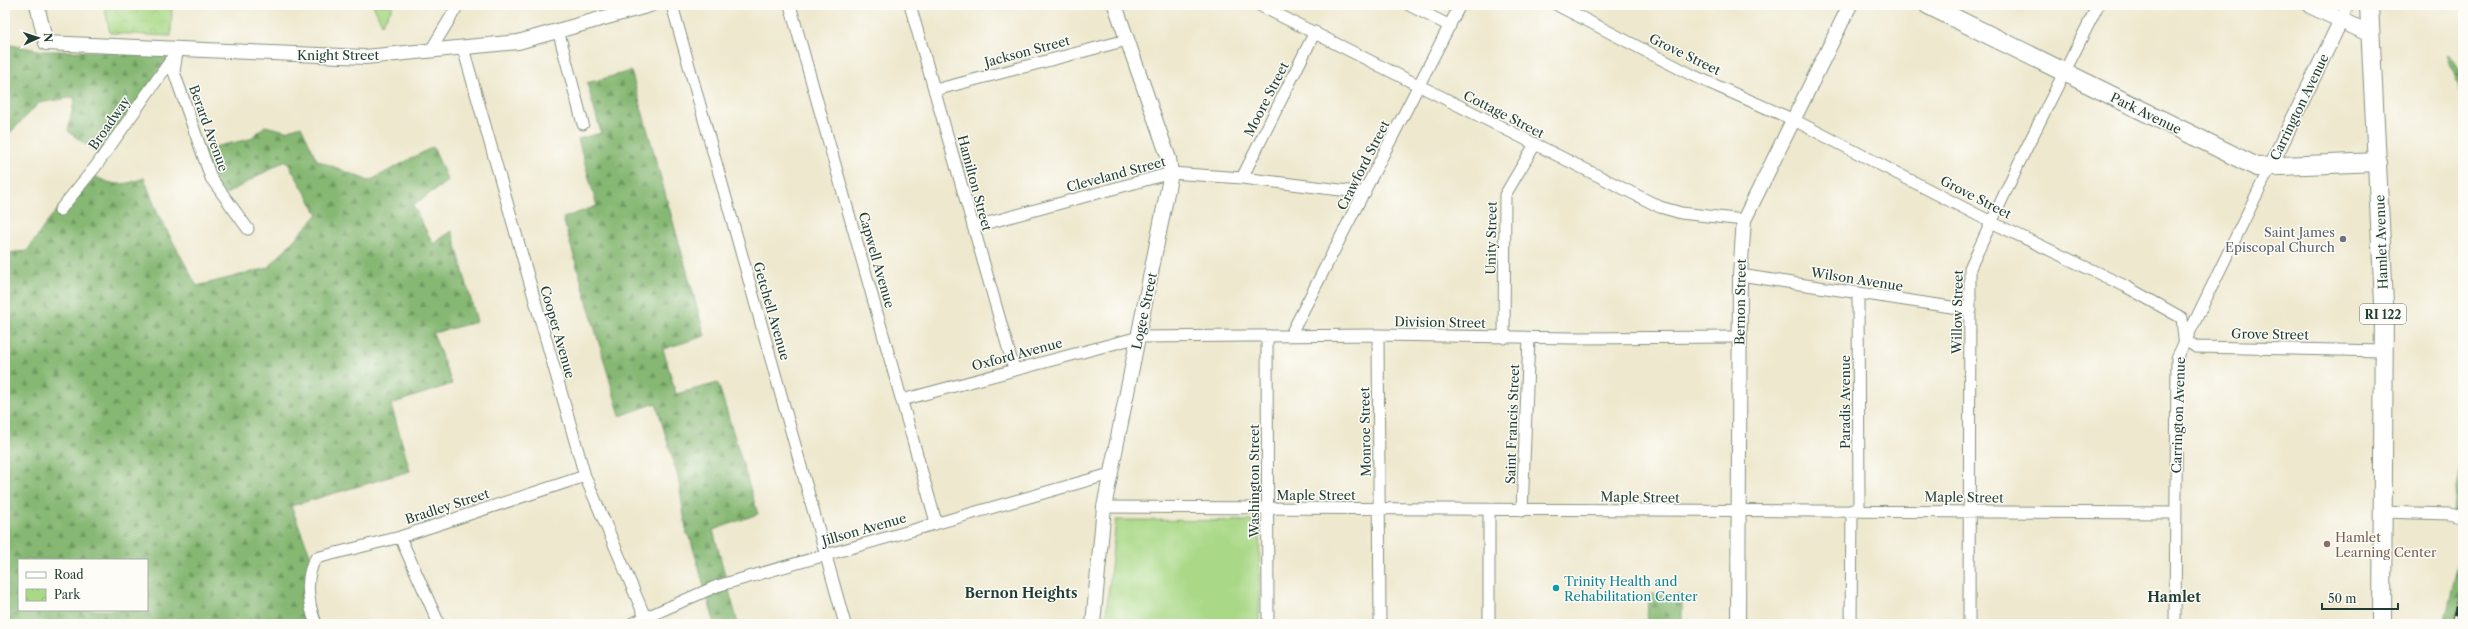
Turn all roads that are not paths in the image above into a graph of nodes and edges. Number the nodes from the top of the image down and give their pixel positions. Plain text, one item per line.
1 (37, 5) edge
2 (458, 5) edge
3 (650, 5) edge
4 (672, 5) edge
5 (790, 5) edge
6 (910, 5) edge
7 (1115, 5) edge
8 (1259, 5) edge
9 (1409, 5) edge
10 (1460, 5) edge
11 (1556, 5) edge
12 (1850, 5) edge
13 (1928, 5) edge
14 (2098, 5) edge
15 (2310, 5) edge
16 (2348, 5) edge
17 (2369, 5) edge
18 (2341, 20) junction
19 (1450, 26) junction
20 (558, 30) junction
21 (1315, 32) junction
22 (2370, 34) junction
23 (1127, 40) junction
24 (463, 48) junction
25 (178, 50) junction
26 (431, 50) junction
27 (2064, 73) junction
28 (1419, 86) junction
29 (935, 90) junction
30 (1794, 120) junction
31 (583, 124) dead end
32 (1534, 146) junction
33 (2378, 162) junction
34 (2271, 165) junction
35 (1171, 173) junction
36 (1242, 178) junction
37 (1365, 193) junction
38 (60, 210) dead end
39 (1744, 220) junction
40 (1991, 222) junction
41 (973, 227) junction
42 (248, 229) dead end
43 (1740, 275) junction
44 (1858, 294) junction
45 (1971, 310) junction
46 (1378, 335) junction
47 (1290, 336) junction
48 (1139, 337) junction
49 (1267, 337) junction
50 (1739, 337) junction
51 (1504, 338) junction
52 (1529, 338) junction
53 (2184, 339) junction
54 (2382, 351) junction
55 (1014, 369) junction
56 (902, 400) junction
57 (1110, 474) junction
58 (585, 476) junction
59 (1104, 507) junction
60 (1380, 509) junction
61 (1269, 510) junction
62 (1855, 510) junction
63 (1489, 511) junction
64 (1522, 511) junction
65 (1969, 511) junction
66 (1739, 512) junction
67 (2382, 512) junction
68 (2176, 513) junction
69 (2463, 517) edge
70 (936, 522) junction
71 (400, 537) junction
72 (827, 555) junction
73 (645, 617) junction
74 (316, 624) edge
75 (439, 624) edge
76 (631, 624) edge
77 (845, 624) edge
78 (1093, 624) edge
79 (1268, 624) edge
80 (1380, 624) edge
81 (1489, 624) edge
82 (1738, 624) edge
83 (1851, 624) edge
84 (1969, 624) edge
85 (2175, 624) edge
86 (2382, 624) edge

1 - 25 street, Knight Street
2 - 26 street
3 - 20 street, Knight Street
4 - 72 street, Getchell Avenue
5 - 56 street, Capwell Avenue
6 - 29 street, Hamilton Street
7 - 23 street, Logee Street
8 - 21 street, Cottage Street
9 - 19 street
10 - 19 street, Crawford Street
11 - 30 street, Grove Street
12 - 30 street, Bernon Street
13 - 27 main road, Park Avenue
14 - 27 street, Willow Street
15 - 18 main road
16 - 18 street, Carrington Avenue
17 - 22 main road, Hamlet Avenue / RI 122
18 - 22 main road
18 - 34 street, Carrington Avenue
19 - 28 street, Crawford Street
20 - 24 street, Knight Street
20 - 31 street
21 - 28 street, Cottage Street
21 - 36 street, Moore Street
22 - 33 main road, Hamlet Avenue / RI 122
23 - 29 street, Jackson Street
23 - 35 street, Logee Street
24 - 26 street, Knight Street
24 - 58 street, Cooper Avenue
25 - 26 street, Knight Street
25 - 38 street, Broadway
25 - 42 street, Berard Avenue
27 - 34 main road, Park Avenue
27 - 40 street, Willow Street
28 - 32 street, Cottage Street
28 - 37 street, Crawford Street
29 - 41 street, Hamilton Street
30 - 39 street, Bernon Street
30 - 40 street, Grove Street
32 - 39 street, Cottage Street
32 - 51 street, Unity Street
33 - 34 main road, Park Avenue
33 - 54 main road, Hamlet Avenue / RI 122
34 - 53 street, Carrington Avenue
35 - 36 street, Cleveland Street
35 - 41 street, Cleveland Street
35 - 48 street, Logee Street
36 - 37 street, Cleveland Street
37 - 47 street, Crawford Street
39 - 43 street, Bernon Street
40 - 45 street, Willow Street
40 - 53 street, Grove Street
41 - 55 street, Hamilton Street
43 - 44 street, Wilson Avenue
43 - 50 street, Bernon Street
44 - 45 street, Wilson Avenue
44 - 62 street, Paradis Avenue
45 - 65 street, Willow Street
46 - 47 street, Division Street
46 - 51 street, Division Street
46 - 60 street, Monroe Street
47 - 49 street, Division Street
48 - 49 street, Division Street
48 - 55 street, Oxford Avenue
48 - 57 street, Logee Street
49 - 61 street, Washington Street
50 - 52 street, Division Street
50 - 66 street, Bernon Street
51 - 52 street, Division Street
52 - 64 street, Saint Francis Street
53 - 54 street, Grove Street
53 - 68 street, Carrington Avenue
54 - 67 main road, Hamlet Avenue / RI 122
55 - 56 street, Oxford Avenue
56 - 70 street, Capwell Avenue
57 - 59 street, Logee Street
57 - 70 street, Jillson Avenue
58 - 71 street, Bradley Street
58 - 73 street, Cooper Avenue
59 - 61 street, Maple Street
59 - 78 street, Logee Street
60 - 61 street, Maple Street
60 - 63 street, Maple Street
60 - 80 street, Monroe Street
61 - 79 street, Washington Street
62 - 65 street, Maple Street
62 - 66 street, Maple Street
62 - 83 street, Paradis Avenue
63 - 64 street, Maple Street
63 - 81 street
64 - 66 street, Maple Street
65 - 68 street, Maple Street
65 - 84 street, Willow Street
66 - 82 street, Bernon Street
67 - 69 street
67 - 86 main road, Hamlet Avenue / RI 122
68 - 85 street, Carrington Avenue
70 - 72 street, Jillson Avenue
71 - 74 street, Bradley Street
71 - 75 street
72 - 73 street, Jillson Avenue
72 - 77 street, Getchell Avenue
73 - 76 street, Jillson Avenue

